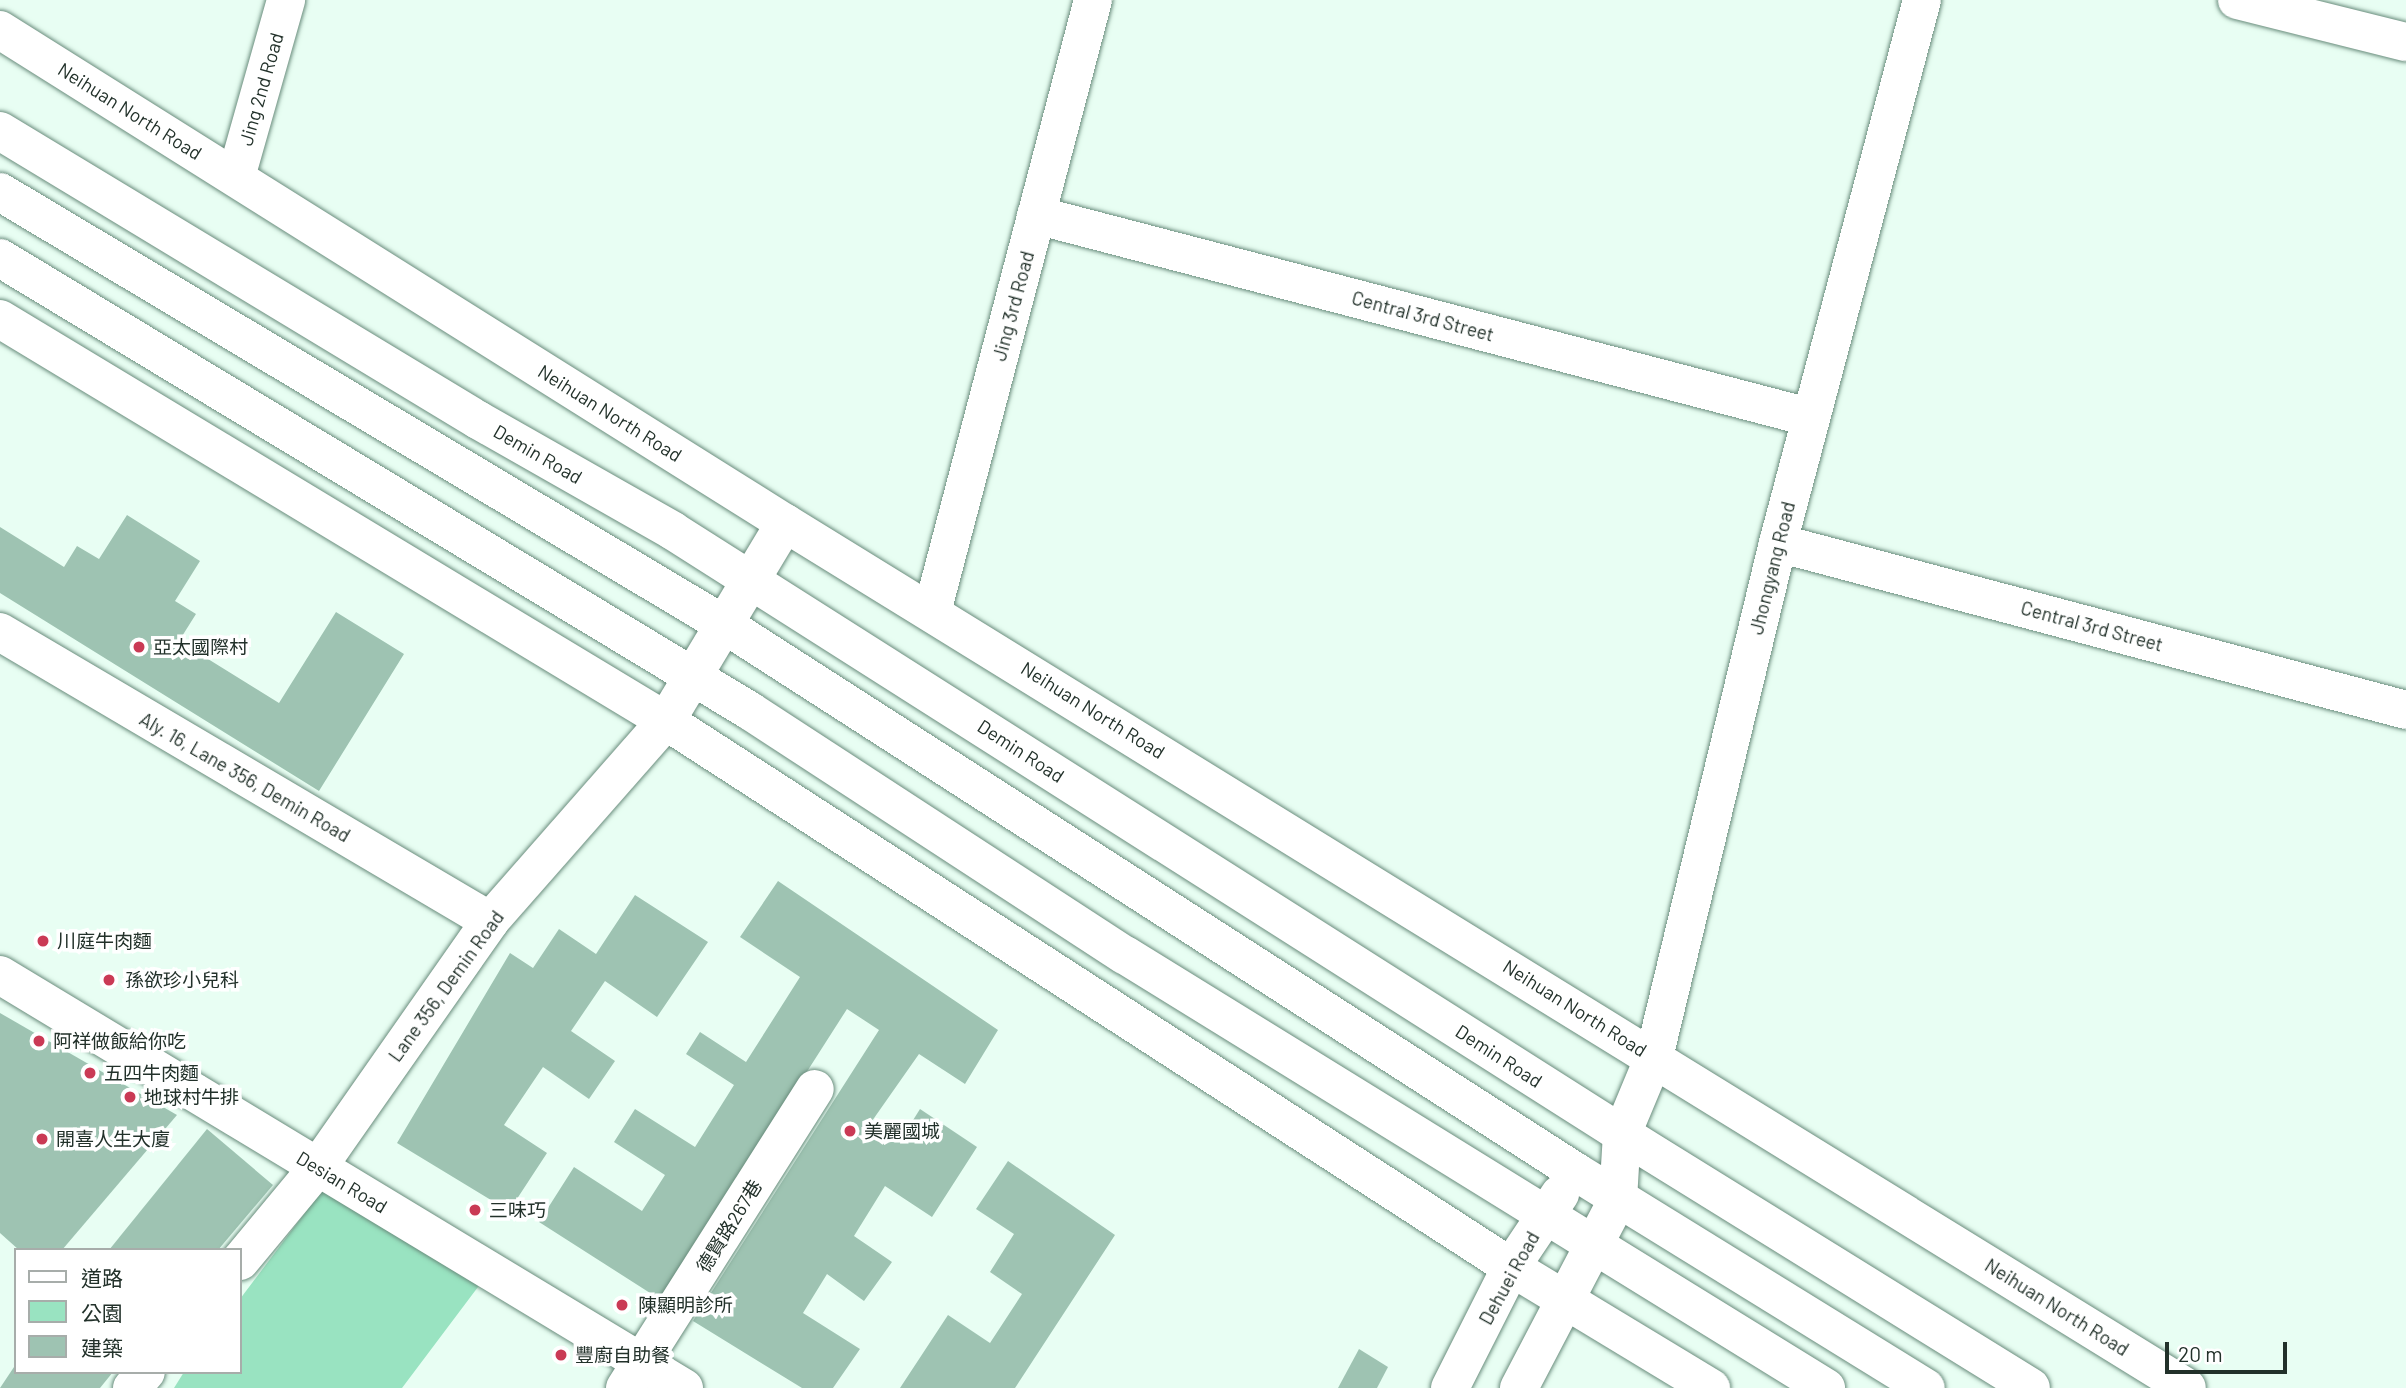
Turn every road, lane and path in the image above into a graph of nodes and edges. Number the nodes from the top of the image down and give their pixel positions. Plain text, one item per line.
1 (286, 0) edge
2 (1093, 0) edge
3 (1922, 0) edge
4 (2237, 0) edge
5 (0, 30) edge
6 (2406, 43) edge
7 (0, 131) edge
8 (236, 177) junction
9 (0, 192) edge
10 (1036, 215) junction
11 (0, 258) edge
12 (0, 319) edge
13 (1810, 417) junction
14 (785, 523) junction
15 (1778, 543) junction
16 (751, 580) junction
17 (932, 612) junction
18 (725, 625) junction
19 (0, 632) edge
20 (694, 676) junction
21 (2406, 710) edge
22 (666, 721) junction
23 (490, 921) junction
24 (0, 975) edge
25 (1654, 1057) junction
26 (815, 1089) dead end
27 (1622, 1135) junction
28 (318, 1167) junction
29 (1576, 1172) junction
30 (1618, 1199) junction
31 (1544, 1215) junction
32 (1594, 1248) junction
33 (242, 1259) edge
34 (1511, 1267) junction
35 (1565, 1299) junction
36 (144, 1374) edge
37 (634, 1376) edge
38 (132, 1388) edge
39 (684, 1388) edge
40 (1450, 1388) edge
41 (1519, 1388) edge
42 (1711, 1388) edge
43 (1826, 1388) edge
44 (1926, 1388) edge
45 (2031, 1388) edge
46 (2187, 1388) edge

1 - 8 street, Jing 2nd Road
2 - 10 street, Jing 3rd Road
3 - 13 street, Jhongyang Road
4 - 6 street
5 - 8 street, Neihuan North Road
7 - 16 street, Demin Road
8 - 14 street, Neihuan North Road
9 - 18 street
10 - 13 street, Central 3rd Street
10 - 17 street, Jing 3rd Road
11 - 20 street
12 - 22 street
13 - 15 street, Jhongyang Road
14 - 16 street, Lane 356, Demin Road
14 - 17 street, Neihuan North Road
15 - 21 street, Central 3rd Street
15 - 25 street, Jhongyang Road
16 - 18 street, Lane 356, Demin Road
16 - 27 street, Demin Road
17 - 25 street, Neihuan North Road
18 - 20 street, Lane 356, Demin Road
18 - 29 street
19 - 23 street, Aly. 16, Lane 356, Demin Road
20 - 22 street, Lane 356, Demin Road
20 - 31 street
22 - 23 street, Lane 356, Demin Road
22 - 34 street
23 - 28 street, Lane 356, Demin Road
24 - 28 street, Desian Road
25 - 27 street, Jhongyang Road
25 - 46 street, Neihuan North Road
26 - 37 street, 德賢路267巷
27 - 29 street, Dehuei Road
27 - 30 street
27 - 45 street, Demin Road
28 - 33 street, Lane 356, Demin Road
28 - 37 street, Desian Road
29 - 30 street
29 - 31 street, Dehuei Road
30 - 32 street
30 - 44 street
31 - 32 street
31 - 34 street, Dehuei Road
32 - 35 street
32 - 43 street
34 - 35 street
34 - 40 street, Dehuei Road
35 - 41 street
35 - 42 street
36 - 38 street
37 - 39 street, Desian Road

